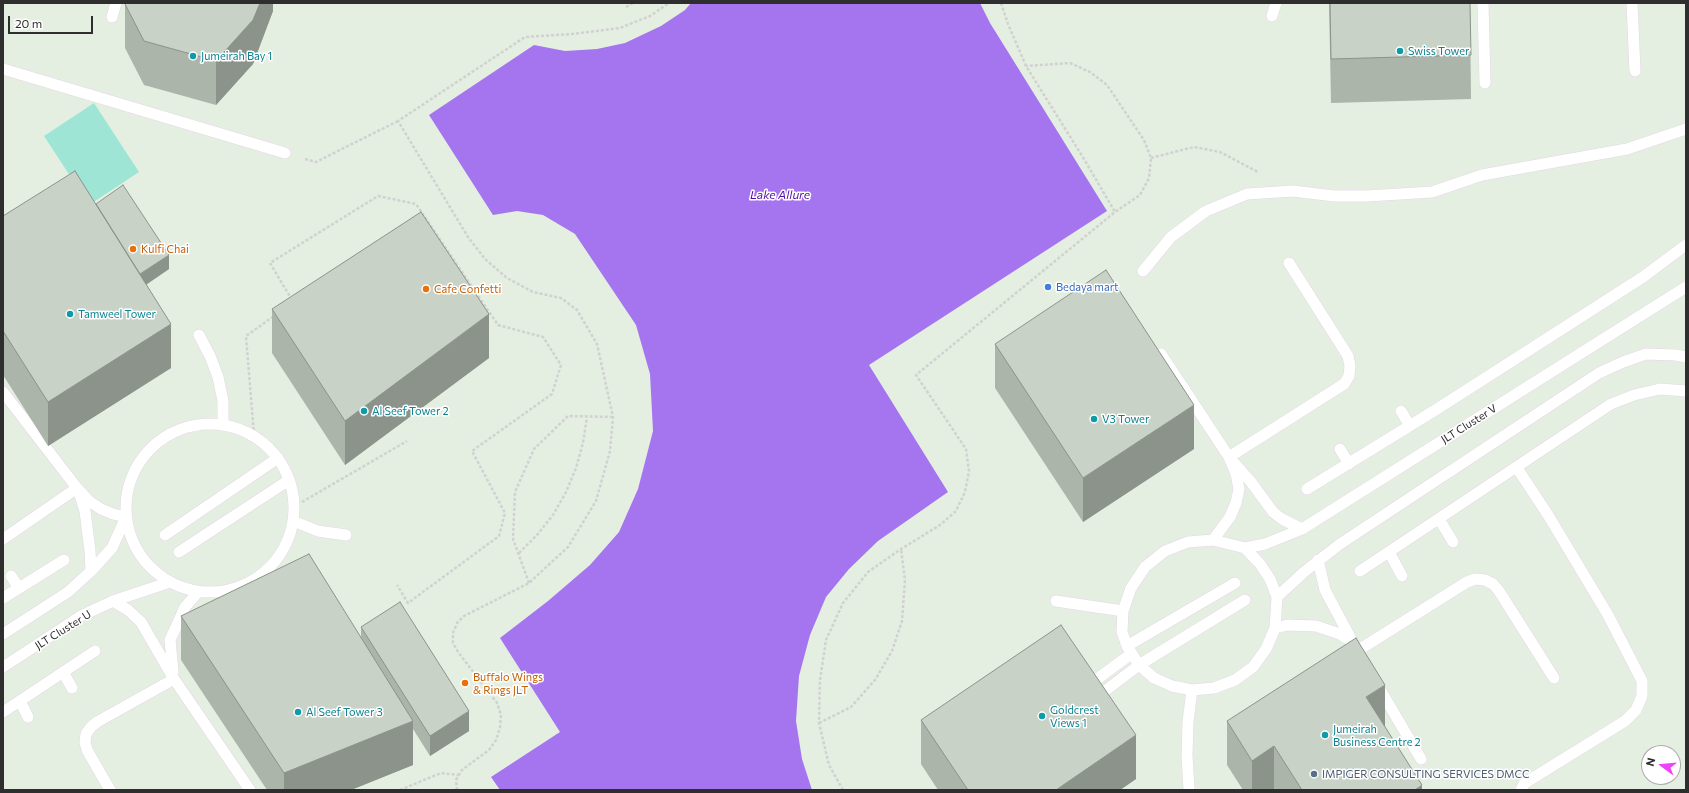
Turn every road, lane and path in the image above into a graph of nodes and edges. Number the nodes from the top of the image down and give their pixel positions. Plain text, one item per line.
1 (116, 3) edge
2 (633, 3) edge
3 (669, 3) edge
4 (1001, 3) edge
5 (1276, 3) edge
6 (1483, 3) edge
7 (1632, 3) edge
8 (626, 7) dead end
9 (1272, 16) dead end
10 (112, 17) dead end
11 (1026, 66) junction
12 (3, 69) edge
13 (1635, 71) dead end
14 (1485, 83) dead end
15 (398, 121) junction
16 (1686, 129) edge
17 (284, 153) joint
18 (1151, 158) junction
19 (1260, 173) dead end
20 (1115, 212) junction
21 (1686, 245) edge
22 (1289, 263) dead end
23 (1143, 271) dead end
24 (1686, 287) edge
25 (294, 302) edge
26 (276, 315) edge
27 (199, 335) dead end
28 (1161, 354) edge
29 (1686, 357) edge
30 (1686, 391) edge
31 (3, 392) edge
32 (1401, 411) dead end
33 (587, 417) junction
34 (613, 417) junction
35 (224, 424) junction
36 (1410, 426) junction
37 (254, 435) junction
38 (407, 441) dead end
39 (1340, 449) dead end
40 (1229, 457) junction
41 (278, 458) junction
42 (1349, 464) junction
43 (1517, 468) junction
44 (290, 480) junction
45 (77, 488) junction
46 (1307, 489) dead end
47 (294, 507) junction
48 (126, 517) junction
49 (1439, 519) junction
50 (293, 521) junction
51 (1302, 529) junction
52 (346, 535) dead end
53 (165, 536) dead end
54 (3, 539) edge
55 (1213, 540) junction
56 (1453, 542) dead end
57 (1245, 548) junction
58 (901, 549) junction
59 (179, 552) dead end
60 (1389, 552) junction
61 (518, 553) junction
62 (64, 560) dead end
63 (1318, 560) junction
64 (91, 571) junction
65 (1360, 571) dead end
66 (11, 576) dead end
67 (1402, 576) dead end
68 (170, 582) junction
69 (529, 583) junction
70 (1235, 583) dead end
71 (397, 585) dead end
72 (19, 588) junction
73 (198, 592) junction
74 (1277, 597) junction
75 (3, 598) edge
76 (1245, 600) dead end
77 (1056, 601) dead end
78 (113, 602) junction
79 (1123, 612) junction
80 (1275, 628) junction
81 (3, 634) edge
82 (1352, 641) junction
83 (1129, 650) junction
84 (95, 651) dead end
85 (1357, 651) junction
86 (1365, 664) edge
87 (1139, 665) junction
88 (3, 667) edge
89 (62, 672) junction
90 (1373, 678) edge
91 (1554, 678) dead end
92 (174, 679) junction
93 (1090, 685) edge
94 (72, 688) dead end
95 (1192, 690) junction
96 (1097, 696) edge
97 (20, 701) junction
98 (3, 712) edge
99 (28, 716) dead end
100 (819, 723) junction
101 (1421, 760) dead end
102 (458, 775) junction
103 (110, 790) edge
104 (250, 790) edge
105 (400, 790) edge
106 (457, 790) edge
107 (843, 790) edge
108 (1189, 790) edge
109 (1521, 790) edge

1 - 10 lane
2 - 8 path
3 - 15 path
4 - 11 path
5 - 9 lane
6 - 14 lane
7 - 13 lane
11 - 18 path
11 - 20 path
12 - 17 lane
15 - 17 path
15 - 34 path
16 - 23 lane
18 - 19 path
18 - 20 path
20 - 58 path
21 - 36 lane
22 - 40 lane
24 - 51 lane, JLT Cluster V
25 - 71 path
26 - 37 path
27 - 35 lane
28 - 40 lane
29 - 63 lane
30 - 43 lane
31 - 45 lane
32 - 36 lane
33 - 34 path
33 - 61 path
33 - 61 path
34 - 69 path
35 - 37 lane
35 - 48 lane
36 - 42 lane
37 - 41 lane
38 - 47 path
39 - 42 lane
40 - 51 lane
40 - 55 lane
41 - 44 lane
41 - 53 lane
42 - 46 lane
43 - 49 lane
43 - 109 lane
44 - 47 lane
44 - 59 lane
45 - 48 lane
45 - 54 lane
45 - 64 lane
47 - 50 lane
48 - 64 lane
48 - 68 lane
49 - 56 lane
49 - 60 lane
50 - 52 lane
50 - 73 lane
51 - 57 lane, JLT Cluster V
55 - 57 lane, JLT Cluster V
55 - 79 lane, JLT Cluster V
57 - 74 lane, JLT Cluster V
58 - 100 path
58 - 100 path
60 - 65 lane
60 - 67 lane
61 - 69 path
62 - 72 lane
63 - 74 lane
63 - 82 lane
64 - 81 lane
66 - 72 lane
68 - 73 lane
68 - 78 lane, JLT Cluster U
69 - 102 path
70 - 83 lane
72 - 75 lane
73 - 92 lane
74 - 80 lane, JLT Cluster V
76 - 87 lane
77 - 79 lane
78 - 88 lane, JLT Cluster U
78 - 92 lane
79 - 83 lane, JLT Cluster V
80 - 82 lane
80 - 95 lane, JLT Cluster V
82 - 85 lane
83 - 87 lane, JLT Cluster V
83 - 93 lane
84 - 89 lane
85 - 86 lane
85 - 91 lane
87 - 95 lane, JLT Cluster V
87 - 96 lane
89 - 94 lane
89 - 97 lane
90 - 101 lane
92 - 103 lane
92 - 104 lane
95 - 108 lane
97 - 98 lane
97 - 99 lane
100 - 107 path
102 - 105 path
102 - 106 path

